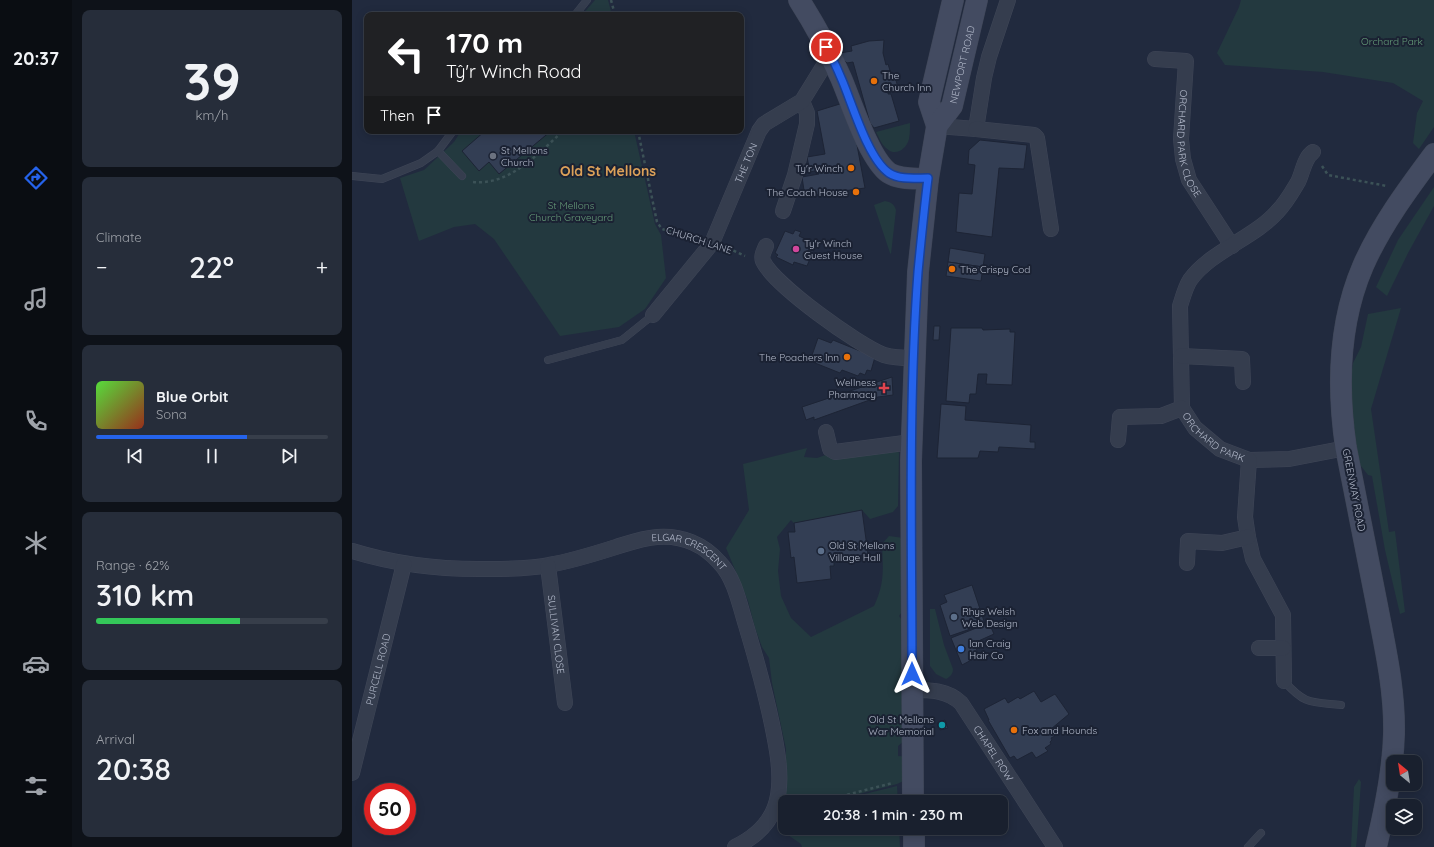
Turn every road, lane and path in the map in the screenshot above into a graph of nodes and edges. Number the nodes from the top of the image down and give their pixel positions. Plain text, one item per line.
1 (587, 0) edge
2 (611, 0) edge
3 (799, 0) edge
4 (953, 0) edge
5 (977, 0) edge
6 (1008, 0) edge
7 (577, 12) edge
8 (614, 12) edge
9 (1154, 59) dead end
10 (833, 60) junction
11 (802, 101) junction
12 (937, 126) junction
13 (976, 129) junction
14 (451, 134) edge
15 (560, 134) edge
16 (639, 134) edge
17 (438, 151) junction
18 (1313, 152) joint
19 (1434, 154) edge
20 (352, 176) edge
21 (462, 176) joint
22 (928, 178) junction
23 (1388, 186) dead end
24 (783, 211) dead end
25 (1051, 229) dead end
26 (712, 243) junction
27 (1232, 246) junction
28 (764, 253) joint
29 (653, 315) joint
30 (1181, 356) junction
31 (914, 358) junction
32 (548, 360) dead end
33 (1243, 382) dead end
34 (1182, 408) junction
35 (826, 432) dead end
36 (1118, 440) dead end
37 (912, 442) junction
38 (1346, 448) junction
39 (1249, 460) junction
40 (1248, 537) junction
41 (352, 551) edge
42 (1186, 563) dead end
43 (404, 564) junction
44 (548, 566) junction
45 (1259, 648) dead end
46 (1283, 648) junction
47 (1284, 681) joint
48 (912, 690) junction
49 (565, 703) dead end
50 (1341, 705) dead end
51 (352, 773) edge
52 (914, 778) junction
53 (846, 795) edge
54 (913, 795) edge
55 (1261, 833) dead end
56 (914, 835) edge
57 (735, 847) edge
58 (914, 847) edge
59 (1054, 847) edge
60 (1248, 847) edge
61 (1376, 847) edge

1 - 7 lane
2 - 8 path
3 - 10 main road
4 - 12 main road, NEWPORT ROAD
5 - 12 main road, NEWPORT ROAD
6 - 13 street
9 - 27 street, ORCHARD PARK CLOSE
10 - 11 street, THE TON
10 - 22 main road
11 - 24 street
11 - 26 street, THE TON
12 - 13 street
12 - 22 main road, NEWPORT ROAD
13 - 25 street
14 - 17 lane
15 - 21 path
16 - 26 path, CHURCH LANE
17 - 20 lane
17 - 21 lane
18 - 23 path
18 - 27 street, ORCHARD PARK
19 - 38 main road, GREENWAY ROAD
22 - 31 main road, NEWPORT ROAD
26 - 28 path, CHURCH LANE
26 - 29 street, THE TON
27 - 30 street, ORCHARD PARK
28 - 31 street
29 - 32 lane
30 - 33 street
30 - 34 street, ORCHARD PARK
31 - 37 main road, NEWPORT ROAD
34 - 36 street, ORCHARD PARK
34 - 39 street, ORCHARD PARK
35 - 37 street
37 - 48 main road, NEWPORT ROAD
38 - 39 street, ORCHARD PARK
38 - 61 main road, GREENWAY ROAD
39 - 40 street, ORCHARD PARK
40 - 42 street
40 - 46 street, ORCHARD PARK
41 - 43 street, ELGAR CRESCENT
43 - 44 street, ELGAR CRESCENT
43 - 51 street, PURCELL ROAD
44 - 49 street, SULLIVAN CLOSE
44 - 57 street, ELGAR CRESCENT
45 - 46 street
46 - 47 street, ORCHARD PARK
47 - 50 lane
48 - 52 main road, NEWPORT ROAD
48 - 59 street, CHAPEL ROW
52 - 53 path
52 - 54 main road, NEWPORT ROAD
55 - 60 lane
56 - 58 main road

